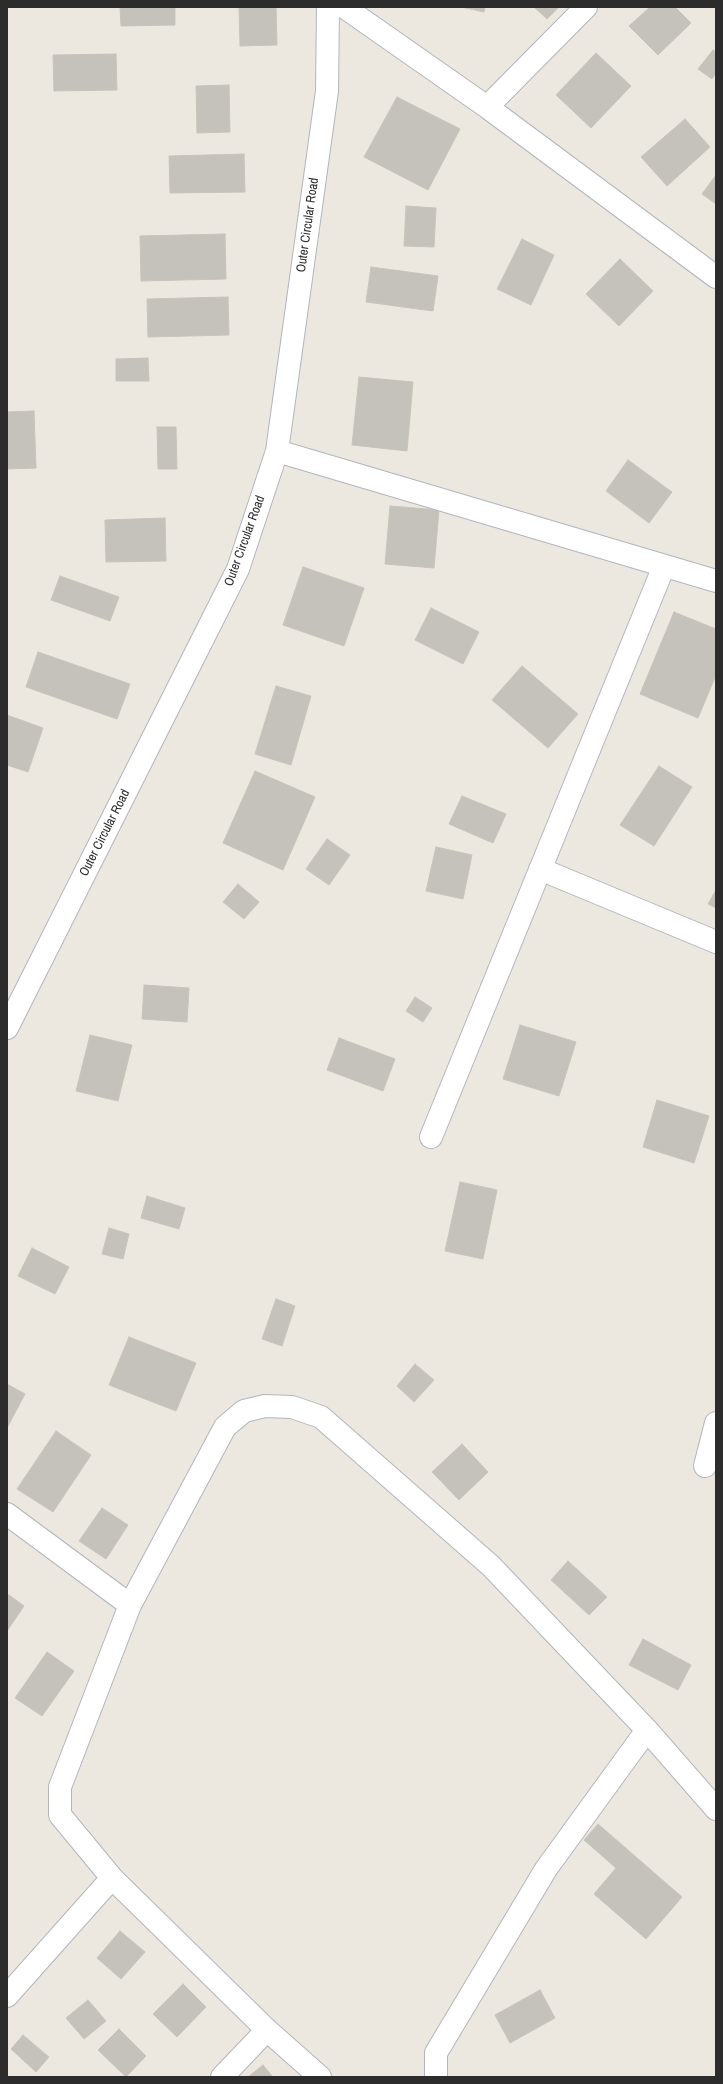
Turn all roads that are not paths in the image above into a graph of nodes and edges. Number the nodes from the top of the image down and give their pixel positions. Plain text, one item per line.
1 (328, 7) edge
2 (344, 7) edge
3 (586, 7) edge
4 (487, 108) junction
5 (716, 277) edge
6 (277, 451) junction
7 (664, 566) junction
8 (716, 581) edge
9 (540, 869) junction
10 (716, 942) edge
11 (7, 1028) edge
12 (431, 1137) dead end
13 (716, 1423) edge
14 (705, 1466) dead end
15 (7, 1514) edge
16 (130, 1605) junction
17 (647, 1730) junction
18 (716, 1808) edge
19 (112, 1878) junction
20 (7, 1996) edge
21 (267, 2030) junction
22 (222, 2077) edge
23 (320, 2077) edge
24 (436, 2077) edge

1 - 6 street, Outer Circular Road
2 - 4 street
3 - 4 street
4 - 5 street
6 - 7 street
6 - 11 street, Outer Circular Road
7 - 8 street
7 - 9 street
9 - 10 street
9 - 12 street
13 - 14 street
15 - 16 street
16 - 17 street
16 - 19 street
17 - 18 street
17 - 24 street
19 - 20 street
19 - 21 street
21 - 22 street
21 - 23 street

